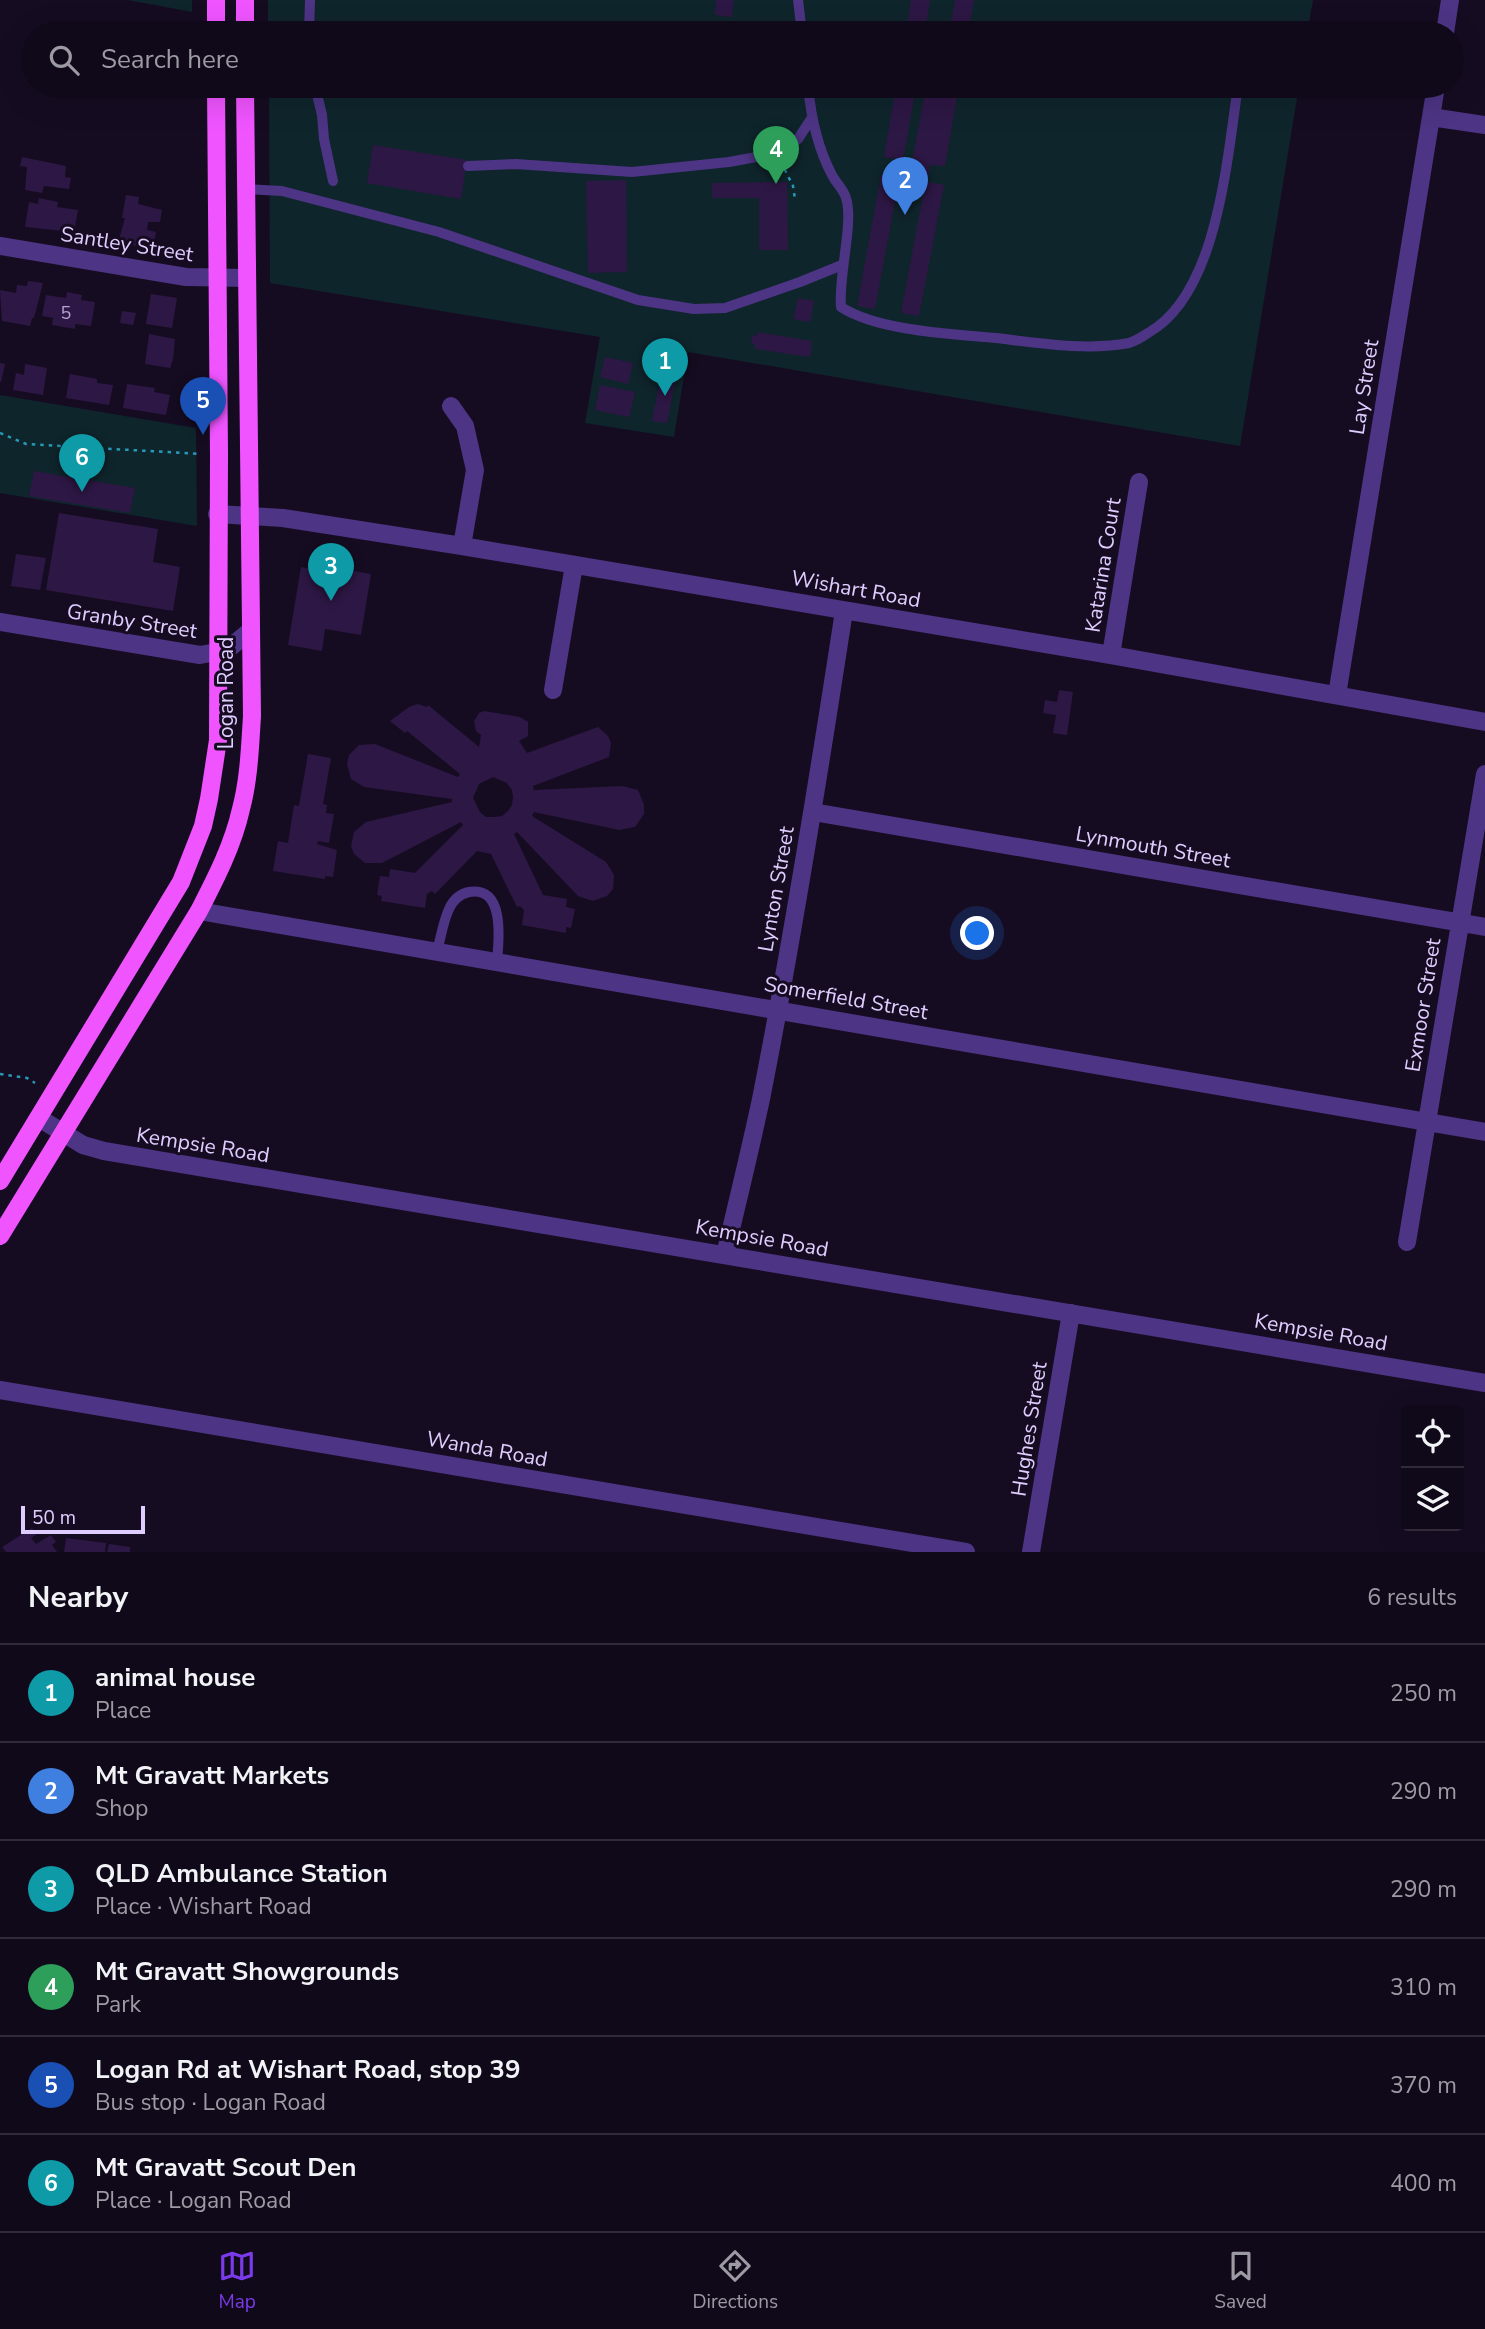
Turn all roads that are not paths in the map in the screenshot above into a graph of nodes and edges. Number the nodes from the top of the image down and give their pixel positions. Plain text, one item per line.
1 (216, 0) edge
2 (245, 0) edge
3 (310, 0) edge
4 (798, 0) edge
5 (1450, 0) edge
6 (216, 21) edge
7 (245, 21) edge
8 (309, 21) edge
9 (801, 21) edge
10 (1447, 21) edge
11 (216, 98) edge
12 (245, 98) edge
13 (318, 98) edge
14 (809, 98) edge
15 (1236, 98) edge
16 (1434, 98) edge
17 (1431, 117) junction
18 (811, 119) junction
19 (1485, 125) edge
20 (468, 166) dead end
21 (333, 181) dead end
22 (246, 189) junction
23 (0, 246) edge
24 (842, 265) junction
25 (246, 278) junction
26 (218, 279) junction
27 (451, 407) dead end
28 (1139, 482) dead end
29 (217, 514) junction
30 (248, 516) junction
31 (462, 546) junction
32 (574, 565) junction
33 (844, 611) junction
34 (0, 622) edge
35 (250, 631) junction
36 (216, 654) junction
37 (1111, 655) junction
38 (553, 691) dead end
39 (1337, 695) junction
40 (1485, 722) edge
41 (1485, 774) edge
42 (813, 812) junction
43 (199, 911) junction
44 (1460, 923) junction
45 (1485, 927) edge
46 (437, 951) junction
47 (497, 961) junction
48 (778, 1010) junction
49 (39, 1118) junction
50 (1427, 1122) junction
51 (63, 1132) junction
52 (1485, 1132) edge
53 (0, 1181) edge
54 (0, 1236) edge
55 (1407, 1242) dead end
56 (725, 1255) junction
57 (1071, 1312) junction
58 (1485, 1383) edge
59 (0, 1390) edge
60 (966, 1552) edge
61 (1031, 1552) edge

1 - 6 main road
2 - 7 main road
3 - 8 lane
4 - 9 lane
5 - 10 street
11 - 26 main road, Logan Road
12 - 22 main road, Logan Road
13 - 21 lane
14 - 18 lane
15 - 24 lane
16 - 17 street, Lay Street
17 - 19 street
17 - 39 street, Lay Street
18 - 20 lane
18 - 24 lane
22 - 24 lane
22 - 25 main road, Logan Road
23 - 26 street, Santley Street
25 - 26 street, Santley Street
25 - 30 main road, Logan Road
26 - 29 main road, Logan Road
27 - 31 street
28 - 37 street, Katarina Court
29 - 30 street, Wishart Road
29 - 36 main road, Logan Road
30 - 31 street, Wishart Road
30 - 35 main road, Logan Road
31 - 32 street, Wishart Road
32 - 33 street, Wishart Road
32 - 38 street
33 - 37 street, Wishart Road
33 - 42 street, Lynton Street
34 - 36 street, Granby Street
35 - 36 street, Granby Street
35 - 43 main road, Logan Road
36 - 49 main road, Logan Road
37 - 39 street, Wishart Road
39 - 40 street, Wishart Road
41 - 44 street, Exmoor Street
42 - 44 street, Lynmouth Street
42 - 48 street, Lynton Street
43 - 46 street, Somerfield Street
43 - 51 main road, Logan Road
44 - 45 street, Lynmouth Street
44 - 50 street, Exmoor Street
46 - 47 street, Somerfield Street
46 - 47 lane
47 - 48 street, Somerfield Street
48 - 50 street, Somerfield Street
48 - 56 street, Lynton Street
49 - 51 street, Kempsie Road
49 - 53 main road, Logan Road
50 - 52 street, Somerfield Street
50 - 55 street, Exmoor Street
51 - 54 main road, Logan Road
51 - 56 street, Kempsie Road
56 - 57 street, Kempsie Road
57 - 58 street, Kempsie Road
57 - 61 street, Hughes Street
59 - 60 street, Wanda Road

